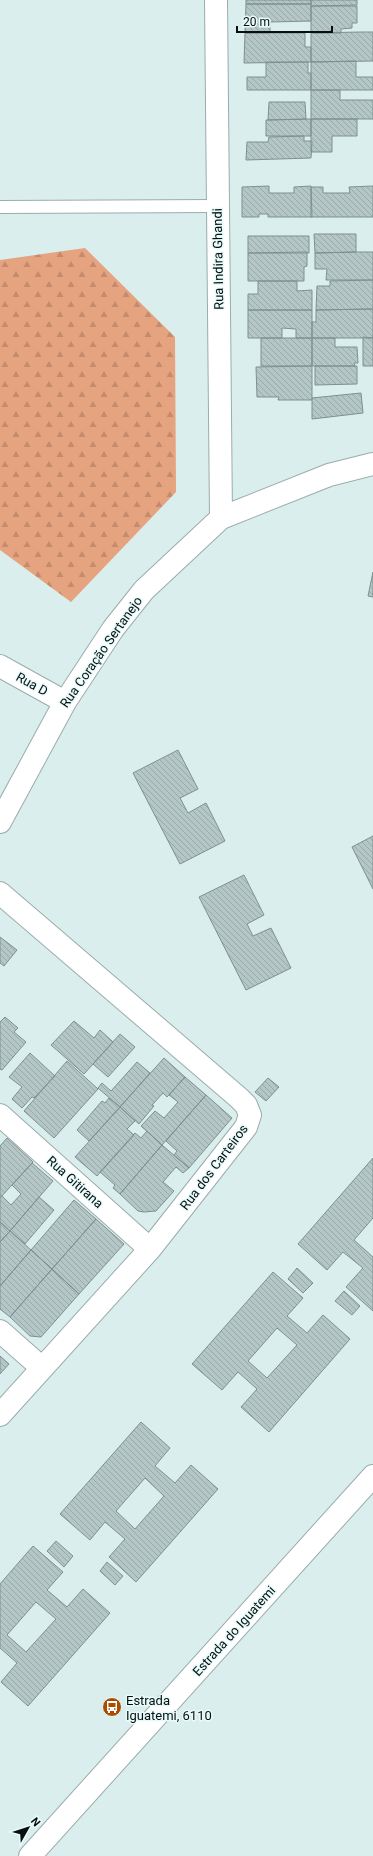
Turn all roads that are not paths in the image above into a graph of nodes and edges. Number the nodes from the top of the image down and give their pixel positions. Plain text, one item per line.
1 (216, 0) edge
2 (218, 206) junction
3 (0, 207) edge
4 (373, 464) edge
5 (221, 518) junction
6 (0, 666) edge
7 (65, 702) junction
8 (0, 822) edge
9 (0, 893) edge
10 (0, 1115) edge
11 (150, 1249) junction
12 (0, 1331) edge
13 (42, 1368) junction
14 (0, 1415) edge
15 (373, 1476) edge
16 (30, 1856) edge

1 - 2 street, Rua Indira Ghandi
2 - 3 lane
2 - 5 street, Rua Indira Ghandi
4 - 5 street, Rua Coração Sertanejo
5 - 7 street, Rua Coração Sertanejo
6 - 7 street, Rua D
7 - 8 street, Rua Coração Sertanejo
9 - 11 street, Rua dos Carteiros
10 - 11 street, Rua Gitirana
11 - 13 street, Rua dos Carteiros
12 - 13 street
13 - 14 street, Rua dos Carteiros
15 - 16 street, Estrada do Iguatemi

